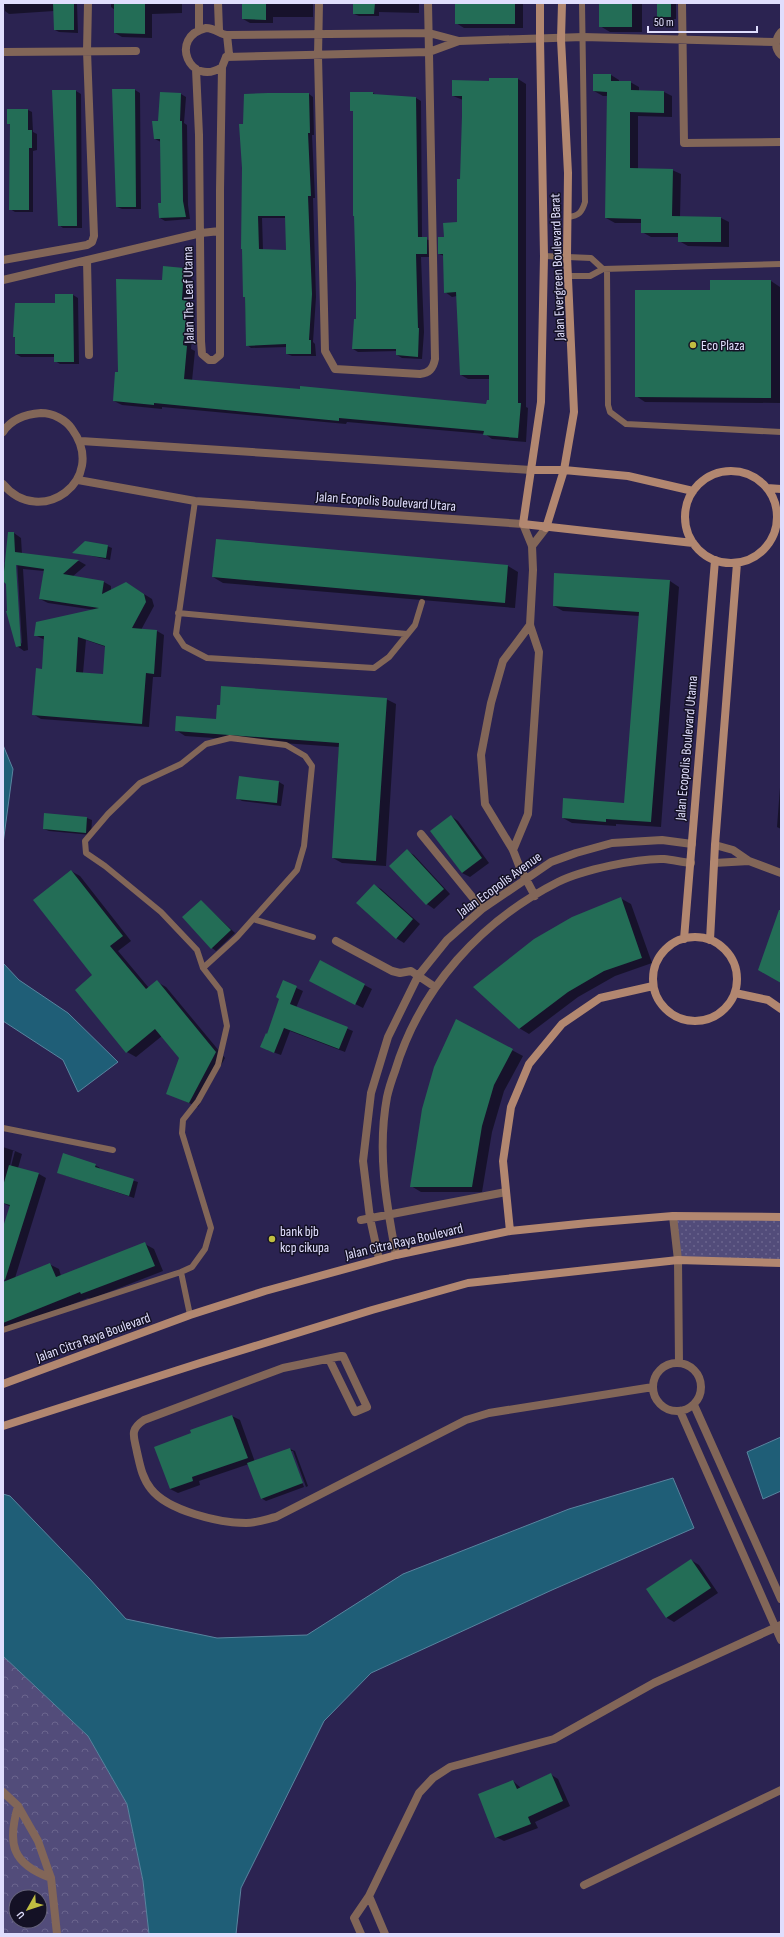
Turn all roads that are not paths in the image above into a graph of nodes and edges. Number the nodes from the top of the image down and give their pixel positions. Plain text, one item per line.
1 (88, 3) edge
2 (199, 3) edge
3 (218, 3) edge
4 (319, 3) edge
5 (428, 3) edge
6 (540, 3) edge
7 (562, 3) edge
8 (582, 3) edge
9 (682, 3) edge
10 (199, 29) junction
11 (219, 30) junction
12 (781, 32) edge
13 (429, 33) junction
14 (318, 34) junction
15 (227, 35) junction
16 (583, 37) junction
17 (540, 39) junction
18 (561, 39) junction
19 (683, 40) junction
20 (459, 41) junction
21 (775, 42) junction
22 (87, 51) junction
23 (3, 52) edge
24 (136, 52) dead end
25 (429, 52) junction
26 (781, 55) edge
27 (318, 56) junction
28 (226, 57) junction
29 (222, 66) junction
30 (196, 69) junction
31 (781, 142) edge
32 (568, 217) junction
33 (220, 232) junction
34 (201, 233) junction
35 (544, 256) junction
36 (567, 256) junction
37 (3, 260) edge
38 (87, 260) junction
39 (781, 264) edge
40 (605, 270) junction
41 (569, 276) junction
42 (3, 280) edge
43 (89, 355) dead end
44 (3, 432) edge
45 (781, 432) edge
46 (81, 441) junction
47 (531, 470) junction
48 (564, 470) junction
49 (78, 480) junction
50 (3, 484) edge
51 (767, 488) junction
52 (781, 489) edge
53 (693, 491) junction
54 (195, 501) junction
55 (523, 524) junction
56 (546, 528) junction
57 (772, 539) junction
58 (781, 541) edge
59 (693, 543) junction
60 (532, 546) junction
61 (715, 560) junction
62 (737, 563) junction
63 (422, 602) dead end
64 (178, 613) junction
65 (530, 625) junction
66 (407, 634) junction
67 (422, 834) dead end
68 (692, 844) junction
69 (715, 844) junction
70 (513, 850) junction
71 (749, 862) junction
72 (691, 863) junction
73 (714, 863) junction
74 (781, 873) edge
75 (526, 878) junction
76 (535, 896) junction
77 (482, 909) junction
78 (253, 919) junction
79 (313, 937) dead end
80 (684, 939) junction
81 (710, 940) junction
82 (336, 941) dead end
83 (203, 968) junction
84 (418, 976) junction
85 (653, 986) junction
86 (435, 987) junction
87 (735, 993) junction
88 (781, 1009) edge
89 (3, 1128) edge
90 (113, 1150) dead end
91 (506, 1192) junction
92 (388, 1215) junction
93 (672, 1216) junction
94 (781, 1217) edge
95 (370, 1218) junction
96 (361, 1220) dead end
97 (510, 1231) junction
98 (396, 1255) junction
99 (379, 1259) junction
100 (678, 1260) junction
101 (781, 1263) edge
102 (181, 1272) junction
103 (190, 1315) junction
104 (3, 1330) edge
105 (330, 1359) junction
106 (679, 1363) junction
107 (3, 1384) edge
108 (653, 1387) junction
109 (694, 1404) junction
110 (680, 1411) junction
111 (3, 1426) edge
112 (781, 1599) edge
113 (778, 1626) edge
114 (781, 1640) edge
115 (781, 1790) edge
116 (3, 1792) edge
117 (18, 1806) junction
118 (51, 1878) junction
119 (584, 1885) dead end
120 (369, 1896) junction
121 (57, 1934) edge
122 (361, 1934) edge
123 (384, 1934) edge

1 - 22 street
2 - 10 street
3 - 11 street
4 - 14 street
5 - 13 street
6 - 17 street, Jalan Evergreen Boulevard Barat
7 - 18 street, Jalan Evergreen Boulevard Barat
8 - 16 lane
9 - 19 street
10 - 11 street
10 - 30 street
11 - 15 street
12 - 21 street
13 - 14 street
13 - 20 street
13 - 25 street
14 - 15 street
14 - 27 street
15 - 28 street
16 - 18 street
16 - 19 street
16 - 32 lane
17 - 18 street
17 - 20 street
17 - 35 street, Jalan Evergreen Boulevard Barat
18 - 32 street, Jalan Evergreen Boulevard Barat
19 - 21 street
19 - 31 street
20 - 25 street
21 - 26 street
22 - 23 street
22 - 24 street
22 - 37 street
25 - 27 street
25 - 27 street
27 - 28 street
28 - 29 street
29 - 30 street
29 - 33 street, Jalan The Leaf Utama
30 - 34 street, Jalan The Leaf Utama
32 - 36 street, Jalan Evergreen Boulevard Barat
33 - 34 street
33 - 34 street, Jalan The Leaf Utama
34 - 38 street
35 - 36 lane
35 - 47 street, Jalan Evergreen Boulevard Barat
36 - 40 lane
36 - 41 street, Jalan Evergreen Boulevard Barat
38 - 42 street
38 - 43 street
39 - 40 lane
40 - 41 lane
40 - 45 lane
41 - 48 street, Jalan Evergreen Boulevard Barat
44 - 46 street
46 - 47 street
46 - 49 street
47 - 48 street
47 - 55 street, Jalan Evergreen Boulevard Barat
48 - 53 street
48 - 56 street, Jalan Evergreen Boulevard Barat
49 - 50 street
49 - 54 street, Jalan Ecopolis Boulevard Utara
51 - 52 street
51 - 53 street
51 - 57 street
53 - 59 street
54 - 55 street, Jalan Ecopolis Boulevard Utara
54 - 64 lane
55 - 56 street, Jalan Ecopolis Boulevard Utara
55 - 60 street
56 - 59 street, Jalan Ecopolis Boulevard Utara
56 - 60 street
57 - 58 street
57 - 62 street
59 - 61 street
60 - 65 street
61 - 62 street
61 - 68 street, Jalan Ecopolis Boulevard Utama
62 - 69 street
63 - 66 lane
64 - 66 lane
64 - 66 lane
65 - 70 street
65 - 70 street
67 - 77 street
68 - 72 street, Jalan Ecopolis Boulevard Utama
68 - 75 street, Jalan Ecopolis Avenue
69 - 71 street
69 - 73 street
70 - 75 street
71 - 73 street
71 - 74 street
72 - 76 street, Jalan Ecopolis Avenue
72 - 80 street, Jalan Ecopolis Boulevard Utama
73 - 81 street
75 - 76 street
75 - 77 street, Jalan Ecopolis Avenue
76 - 86 street, Jalan Ecopolis Avenue
77 - 84 street, Jalan Ecopolis Avenue
78 - 79 lane
78 - 83 lane
78 - 83 lane
80 - 81 street
80 - 85 street
81 - 87 street
82 - 84 street
83 - 102 lane
84 - 86 street
84 - 95 street, Jalan Ecopolis Avenue
85 - 87 street
85 - 91 street
86 - 92 street, Jalan Ecopolis Avenue
87 - 88 street
89 - 90 lane
91 - 92 street
91 - 97 street
92 - 95 street
92 - 98 street, Jalan Ecopolis Avenue
93 - 94 street, Jalan Citra Raya Boulevard
93 - 97 street, Jalan Citra Raya Boulevard
93 - 100 street
95 - 96 street
95 - 99 street, Jalan Ecopolis Avenue
97 - 98 street, Jalan Citra Raya Boulevard
98 - 99 street, Jalan Citra Raya Boulevard
99 - 103 street, Jalan Citra Raya Boulevard
100 - 101 street
100 - 106 street
100 - 111 street
102 - 103 lane
102 - 104 lane
103 - 107 street, Jalan Citra Raya Boulevard
105 - 105 street
105 - 108 street
106 - 108 street
106 - 109 street
108 - 110 street
109 - 110 street
109 - 112 street
110 - 113 street
113 - 114 street
113 - 120 street
115 - 119 street
116 - 117 street
117 - 118 street
117 - 118 street
118 - 121 street
120 - 122 street
120 - 123 street

